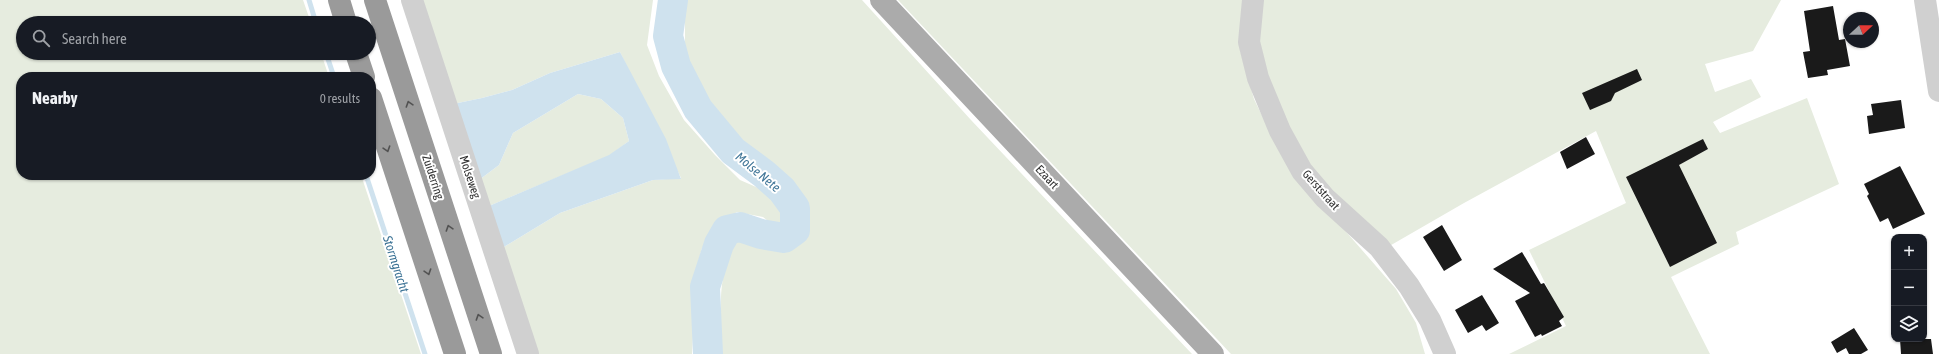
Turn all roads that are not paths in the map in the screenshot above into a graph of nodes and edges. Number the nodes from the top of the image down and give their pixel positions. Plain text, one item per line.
1 (339, 0) edge
2 (375, 0) edge
3 (412, 0) edge
4 (881, 0) edge
5 (1253, 0) edge
6 (1925, 0) edge
7 (344, 16) edge
8 (358, 60) edge
9 (362, 72) edge
10 (1939, 91) edge
11 (376, 113) edge
12 (454, 354) edge
13 (491, 354) edge
14 (528, 354) edge
15 (1213, 354) edge
16 (1445, 354) edge

1 - 7 highway
13 -> 2 highway, Zuiderring
3 - 14 street, Molseweg
4 - 15 main road, Ezaart
5 - 16 street, Gerststraat
6 - 10 street
8 - 9 highway
11 -> 12 highway

